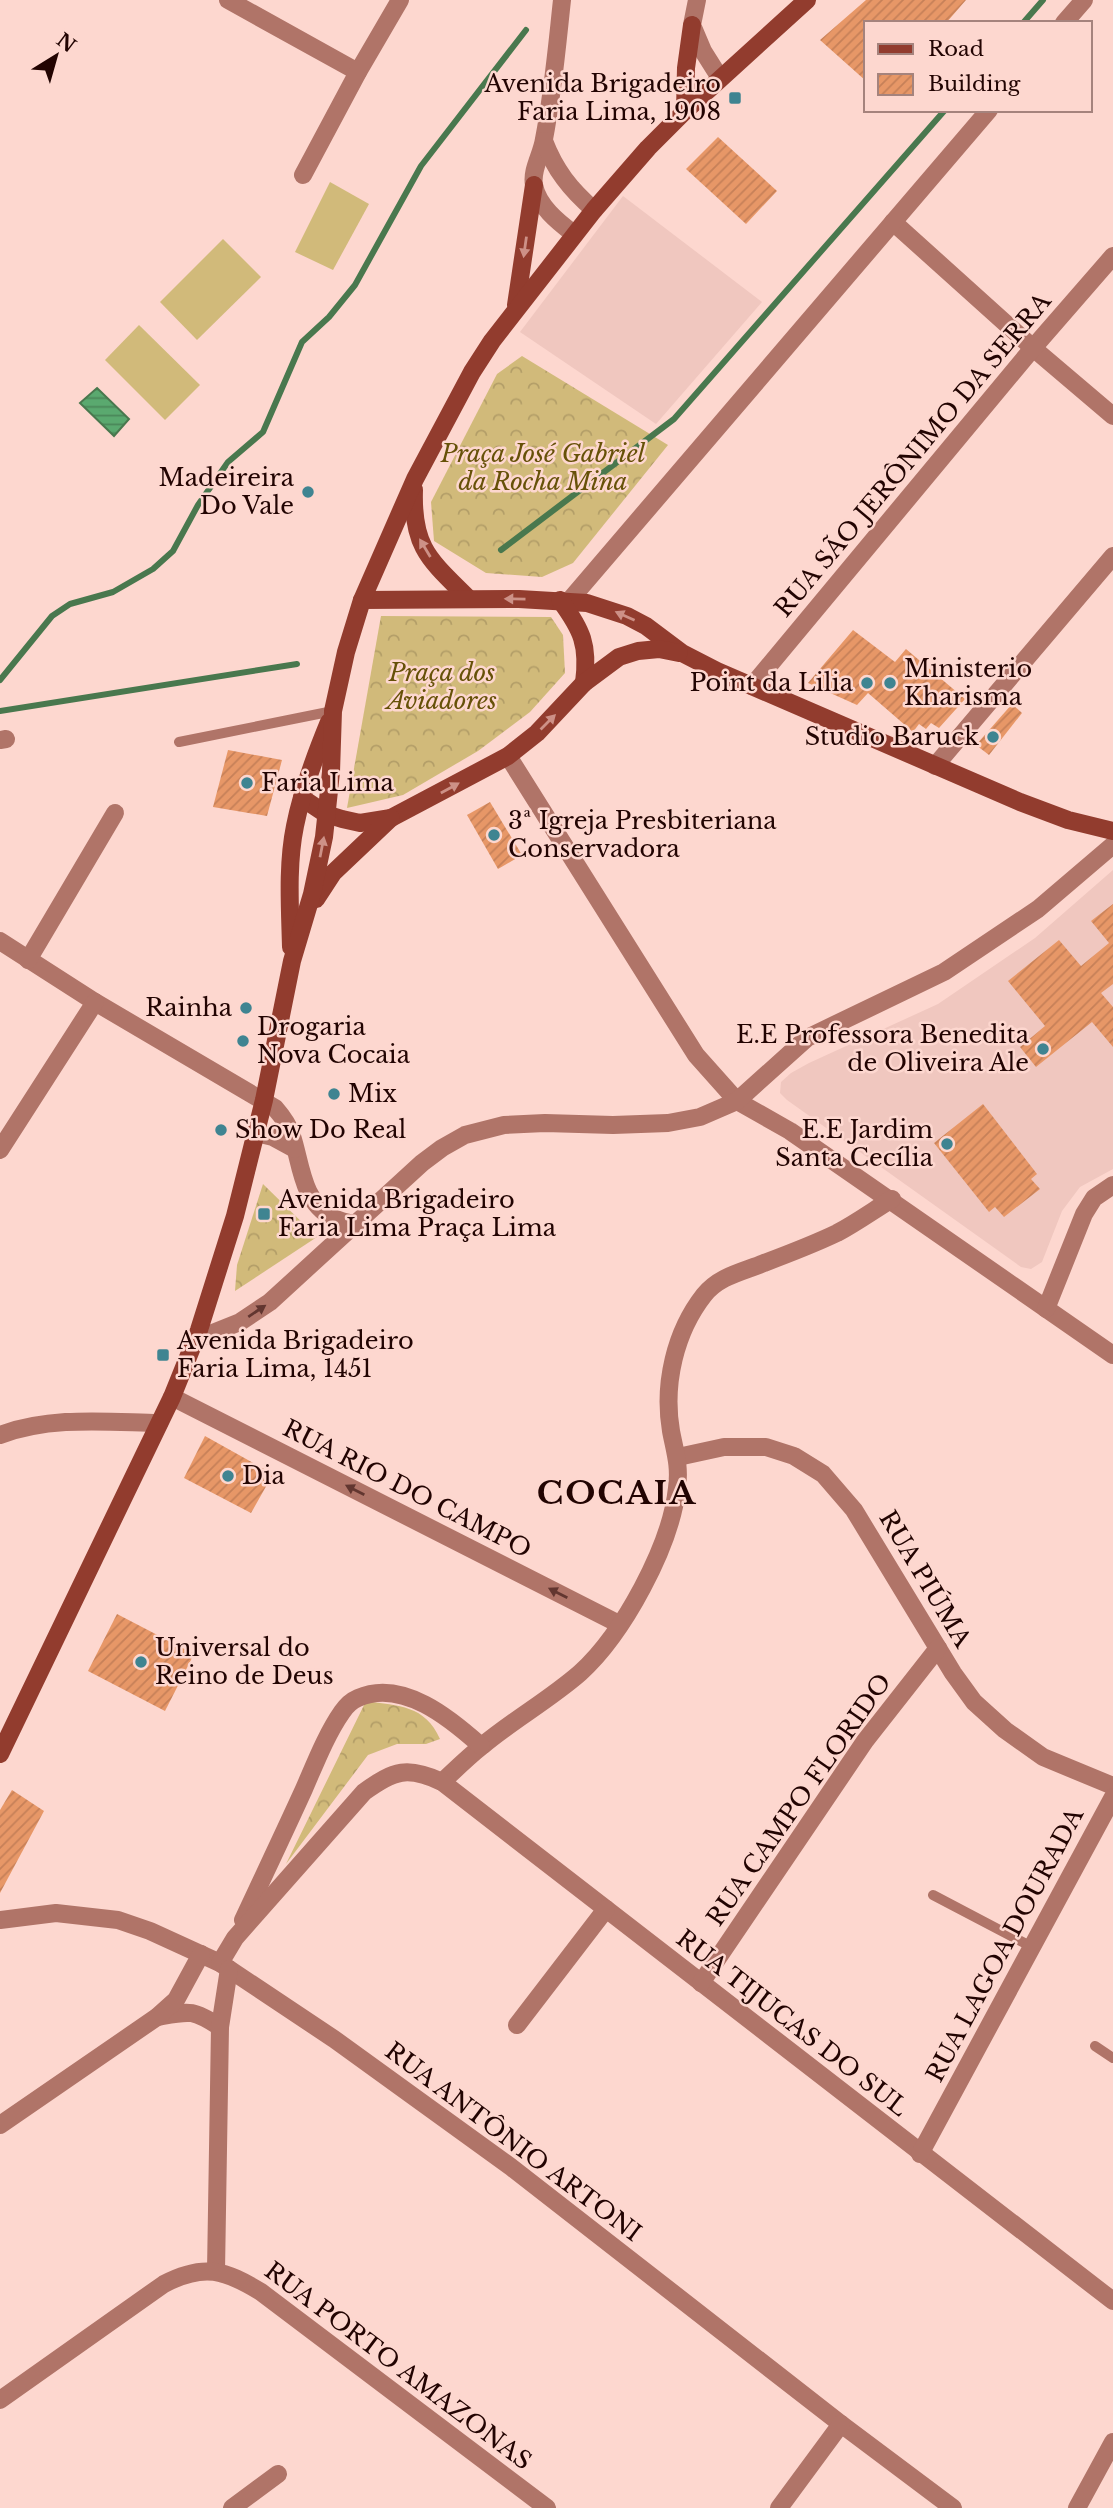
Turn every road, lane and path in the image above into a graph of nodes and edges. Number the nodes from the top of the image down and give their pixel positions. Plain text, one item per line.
1 (228, 0) edge
2 (400, 0) edge
3 (562, 0) edge
4 (697, 0) edge
5 (807, 0) edge
6 (1084, 0) edge
7 (1066, 21) edge
8 (692, 25) junction
9 (358, 72) junction
10 (720, 78) junction
11 (685, 111) junction
12 (987, 112) edge
13 (544, 141) junction
14 (303, 175) dead end
15 (534, 185) junction
16 (594, 210) junction
17 (893, 222) junction
18 (574, 234) junction
19 (1113, 256) edge
20 (516, 308) junction
21 (1033, 348) junction
22 (1113, 416) edge
23 (415, 480) junction
24 (1113, 556) edge
25 (469, 599) junction
26 (362, 600) junction
27 (564, 600) junction
28 (682, 653) junction
29 (584, 683) junction
30 (752, 686) junction
31 (333, 710) junction
32 (179, 742) dead end
33 (508, 756) junction
34 (935, 765) junction
35 (303, 798) junction
36 (115, 813) dead end
37 (326, 814) junction
38 (391, 818) junction
39 (1113, 831) edge
40 (1113, 845) edge
41 (306, 914) junction
42 (0, 941) edge
43 (28, 960) junction
44 (292, 961) junction
45 (95, 1002) junction
46 (264, 1100) junction
47 (737, 1101) junction
48 (256, 1133) junction
49 (296, 1149) junction
50 (0, 1150) edge
51 (1113, 1185) edge
52 (892, 1199) junction
53 (353, 1224) junction
54 (1046, 1309) junction
55 (195, 1340) junction
56 (1113, 1355) edge
57 (172, 1397) junction
58 (159, 1423) junction
59 (0, 1435) edge
60 (678, 1457) junction
61 (619, 1624) junction
62 (939, 1648) junction
63 (6, 1724) edge
64 (481, 1746) junction
65 (0, 1754) edge
66 (442, 1782) junction
67 (1113, 1786) edge
68 (1113, 1797) edge
69 (933, 1895) dead end
70 (606, 1909) junction
71 (0, 1920) edge
72 (235, 1938) junction
73 (1032, 1947) junction
74 (201, 1954) junction
75 (224, 1966) junction
76 (701, 1983) junction
77 (158, 2017) junction
78 (517, 2025) dead end
79 (220, 2027) junction
80 (1095, 2046) dead end
81 (1113, 2058) edge
82 (0, 2125) edge
83 (920, 2154) junction
84 (216, 2271) junction
85 (1113, 2301) edge
86 (0, 2400) edge
87 (841, 2424) junction
88 (1113, 2442) edge
89 (278, 2474) dead end
90 (232, 2508) edge
91 (547, 2508) edge
92 (779, 2508) edge
93 (953, 2508) edge
94 (1077, 2508) edge

1 - 9 street
2 - 9 street
3 - 13 street
4 - 8 street
5 - 10 main road
6 - 7 street
8 - 10 street
8 - 11 main road
9 - 14 street
10 - 11 main road
11 - 16 main road
12 - 17 street
13 - 15 street
13 - 16 street
15 - 18 street
15 -> 20 main road
16 - 18 main road
17 - 21 street
17 - 27 street
18 - 20 main road
19 - 21 street, RUA SÃO JERÔNIMO DA SERRA
20 - 23 main road
21 - 22 street
21 - 30 street, RUA SÃO JERÔNIMO DA SERRA
25 -> 23 main road
23 - 26 main road
24 - 34 street
25 - 26 main road
27 -> 25 main road
26 - 31 main road
28 -> 27 main road
27 - 29 main road
28 - 29 main road
28 - 30 main road
33 -> 29 main road
30 - 34 main road
31 - 32 lane
31 - 35 main road
31 - 37 main road
38 -> 33 main road
33 - 47 street
34 - 39 main road
35 - 37 main road
35 - 44 main road
36 - 43 street
37 - 38 main road
41 -> 37 main road
38 - 41 main road
40 - 47 street
41 - 44 main road
42 - 43 street
43 - 45 street
44 - 46 main road
45 - 46 street
45 - 50 street
46 - 48 main road
46 - 49 street
47 - 52 street
47 - 53 street
48 - 49 street
48 - 55 main road
49 - 53 street
51 - 54 street
52 - 54 street
52 - 60 street
55 -> 53 street
54 - 56 street
55 - 57 main road
57 - 58 main road
61 -> 57 street, RUA RIO DO CAMPO
58 - 59 street
58 - 63 main road
60 - 61 street
60 - 62 street, RUA PIÚMA
61 - 64 street
62 - 67 street, RUA PIÚMA
62 - 76 street, RUA CAMPO FLORIDO
63 - 65 main road
64 - 66 street
64 - 72 street
66 - 70 street, RUA TIJUCAS DO SUL
66 - 72 street, RUA TIJUCAS DO SUL
68 - 73 street, RUA LAGOA DOURADA
69 - 73 lane
70 - 76 street, RUA TIJUCAS DO SUL
70 - 78 street
71 - 74 street, RUA ANTÔNIO ARTONI
72 - 75 street
73 - 83 street, RUA LAGOA DOURADA
74 - 75 street, RUA ANTÔNIO ARTONI
74 - 77 street
75 - 79 street
75 - 87 street, RUA ANTÔNIO ARTONI
76 - 83 street, RUA TIJUCAS DO SUL
77 - 79 street
77 - 82 street
79 - 84 street
80 - 81 lane
83 - 85 street, RUA TIJUCAS DO SUL
84 - 86 street
84 - 91 street, RUA PORTO AMAZONAS
87 - 92 street
87 - 93 street, RUA ANTÔNIO ARTONI
88 - 94 street
89 - 90 street

